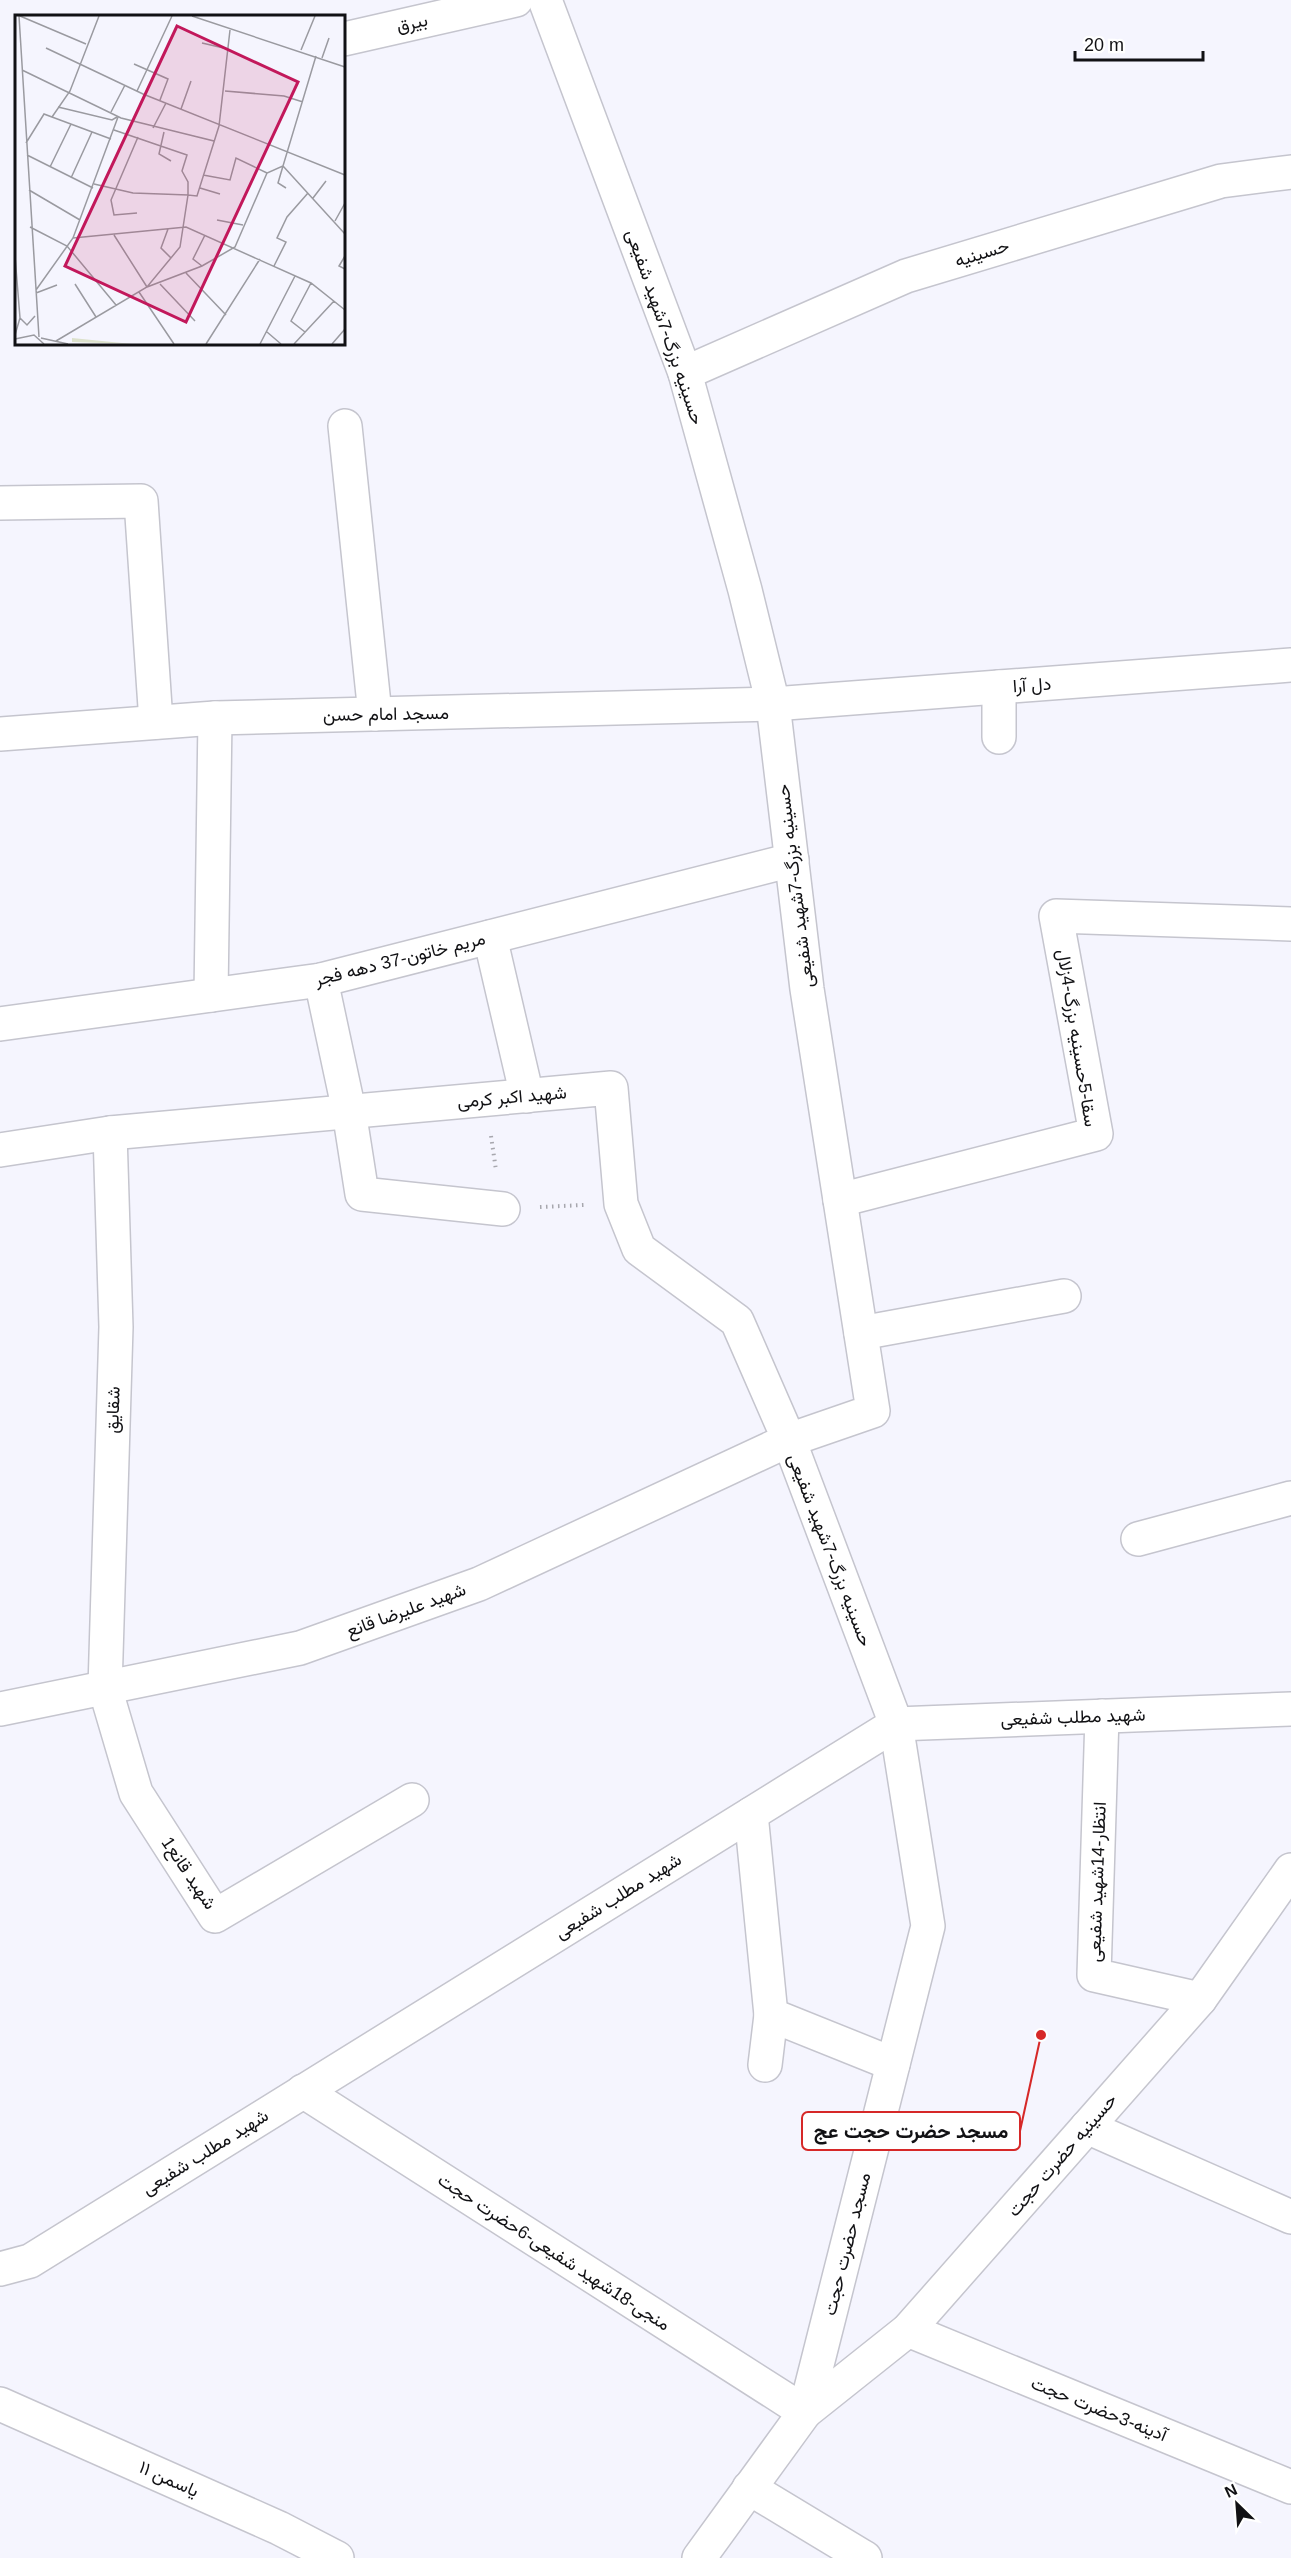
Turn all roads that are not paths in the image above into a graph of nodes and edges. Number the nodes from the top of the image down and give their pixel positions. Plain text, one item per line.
1 (516, 0) edge
2 (545, 0) edge
3 (345, 39) edge
4 (1291, 172) edge
5 (685, 373) junction
6 (345, 426) dead end
7 (0, 503) edge
8 (1291, 665) edge
9 (999, 687) junction
10 (773, 704) junction
11 (375, 714) junction
12 (215, 718) junction
13 (156, 722) junction
14 (0, 734) edge
15 (999, 737) dead end
16 (792, 860) junction
17 (1291, 924) edge
18 (490, 937) junction
19 (321, 980) junction
20 (210, 995) junction
21 (0, 1024) edge
22 (527, 1096) junction
23 (349, 1111) junction
24 (110, 1133) junction
25 (0, 1150) edge
26 (840, 1200) junction
27 (503, 1209) road end
28 (1064, 1296) dead end
29 (861, 1334) junction
30 (789, 1440) junction
31 (1291, 1498) edge
32 (1138, 1539) dead end
33 (105, 1688) junction
34 (0, 1709) edge
35 (1291, 1709) edge
36 (1102, 1716) junction
37 (896, 1724) junction
38 (412, 1800) dead end
39 (751, 1814) junction
40 (1291, 1870) edge
41 (1200, 1999) junction
42 (771, 2015) junction
43 (893, 2064) junction
44 (765, 2065) dead end
45 (303, 2091) junction
46 (1087, 2127) junction
47 (1291, 2217) edge
48 (0, 2268) edge
49 (908, 2330) junction
50 (0, 2404) edge
51 (805, 2412) junction
52 (1291, 2487) edge
53 (749, 2488) junction
54 (337, 2558) edge
55 (699, 2558) edge
56 (865, 2558) edge

1 - 3 street, بیرق
2 - 5 street, حسینیه بزرگ-7شهید شفیعی
4 - 5 street, حسینیه
5 - 10 street, حسینیه بزرگ-7شهید شفیعی
6 - 11 street
7 - 13 street
8 - 9 street, دل آرا
9 - 10 street, دل آرا
9 - 15 street
10 - 11 street, مسجد امام حسن
10 - 16 street, حسینیه بزرگ-7شهید شفیعی
11 - 12 street, مسجد امام حسن
12 - 13 street, مسجد امام حسن
12 - 20 street
13 - 14 street, مسجد امام حسن
16 - 18 street, مریم خاتون-37 دهه فجر
16 - 26 street, حسینیه بزرگ-7شهید شفیعی
17 - 26 street, سقا-5حسینیه بزرگ-4زلال
18 - 19 street, مریم خاتون-37 دهه فجر
18 - 22 street
19 - 20 street, مریم خاتون-37 دهه فجر
19 - 23 street
20 - 21 street, مریم خاتون-37 دهه فجر
22 - 23 street, شهید اکبر کرمی
22 - 30 street, شهید اکبر کرمی
23 - 24 street, شهید اکبر کرمی
23 - 27 street
24 - 25 street, شهید اکبر کرمی
24 - 33 street, شقایق
26 - 29 street, حسینیه بزرگ-7شهید شفیعی
28 - 29 street
29 - 30 street, حسینیه بزرگ-7شهید شفیعی
30 - 33 street, شهید علیرضا قانع
30 - 37 street, حسینیه بزرگ-7شهید شفیعی
31 - 32 street
33 - 34 street, شهید علیرضا قانع
33 - 38 street, 1شهید قانع
35 - 36 street, شهید مطلب شفیعی
36 - 37 street, شهید مطلب شفیعی
36 - 41 street, انتظار-14شهید شفیعی
37 - 39 street, شهید مطلب شفیعی
37 - 43 street, مسجد حضرت حجت
39 - 42 street
39 - 45 street, شهید مطلب شفیعی
40 - 41 street, حسینیه حضرت حجت
41 - 46 street, حسینیه حضرت حجت
42 - 43 street
42 - 44 street
43 - 51 street, مسجد حضرت حجت
45 - 48 street, شهید مطلب شفیعی
45 - 51 street, منجی-18شهید شفیعی-6حضرت حجت
46 - 47 street
46 - 49 street, حسینیه حضرت حجت
49 - 51 street, حسینیه حضرت حجت
49 - 52 street, آدینه-3حضرت حجت
50 - 54 street, یاسمن ۱۱
51 - 53 street, مسجد حضرت حجت
53 - 55 street, مسجد حضرت حجت
53 - 56 street

